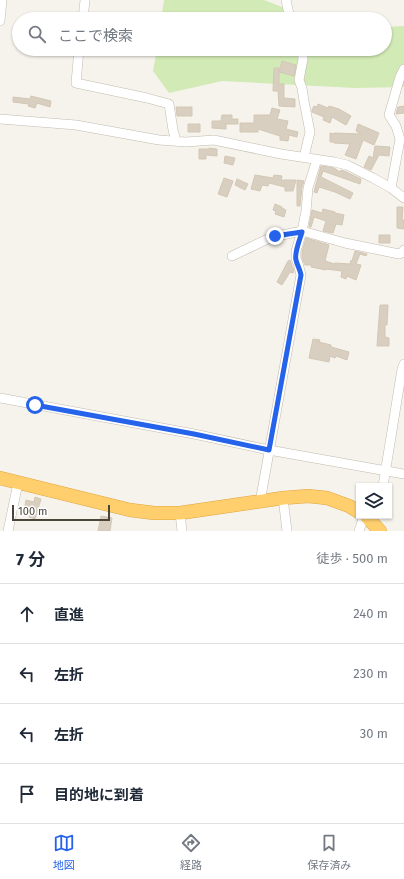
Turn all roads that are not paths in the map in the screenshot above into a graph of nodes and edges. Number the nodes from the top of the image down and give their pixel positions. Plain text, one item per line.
1 (2, 0) edge
2 (85, 0) edge
3 (286, 0) edge
4 (84, 12) edge
5 (289, 12) edge
6 (0, 21) edge
7 (78, 56) edge
8 (303, 56) edge
9 (404, 69) edge
10 (0, 120) edge
11 (176, 141) junction
12 (304, 157) junction
13 (317, 159) junction
14 (391, 188) junction
15 (404, 198) edge
16 (302, 232) junction
17 (404, 250) edge
18 (232, 256) dead end
19 (404, 364) edge
20 (0, 398) edge
21 (269, 450) junction
22 (386, 472) junction
23 (404, 474) edge
24 (0, 478) edge
25 (18, 483) junction
26 (384, 483) edge
27 (283, 498) junction
28 (260, 502) junction
29 (356, 510) edge
30 (180, 513) junction
31 (363, 519) edge
32 (369, 519) edge
33 (8, 531) edge
34 (182, 531) edge
35 (287, 531) edge
36 (359, 531) edge
37 (380, 531) edge

1 - 6 street
2 - 4 street
3 - 5 street
7 - 11 street
8 - 12 street
9 - 14 street
10 - 11 street
11 - 12 street
12 - 13 street
13 - 14 street
13 - 16 street
14 - 15 street
16 - 17 street
16 - 18 street
16 - 21 street
19 - 22 street
20 - 21 street
21 - 22 street
21 - 28 street
22 - 23 street
22 - 26 street
24 - 25 highway
25 - 30 highway
25 - 33 street
27 - 28 highway
27 - 29 highway
27 - 35 street
28 - 30 highway
30 - 34 street
31 - 36 street
32 - 37 highway

